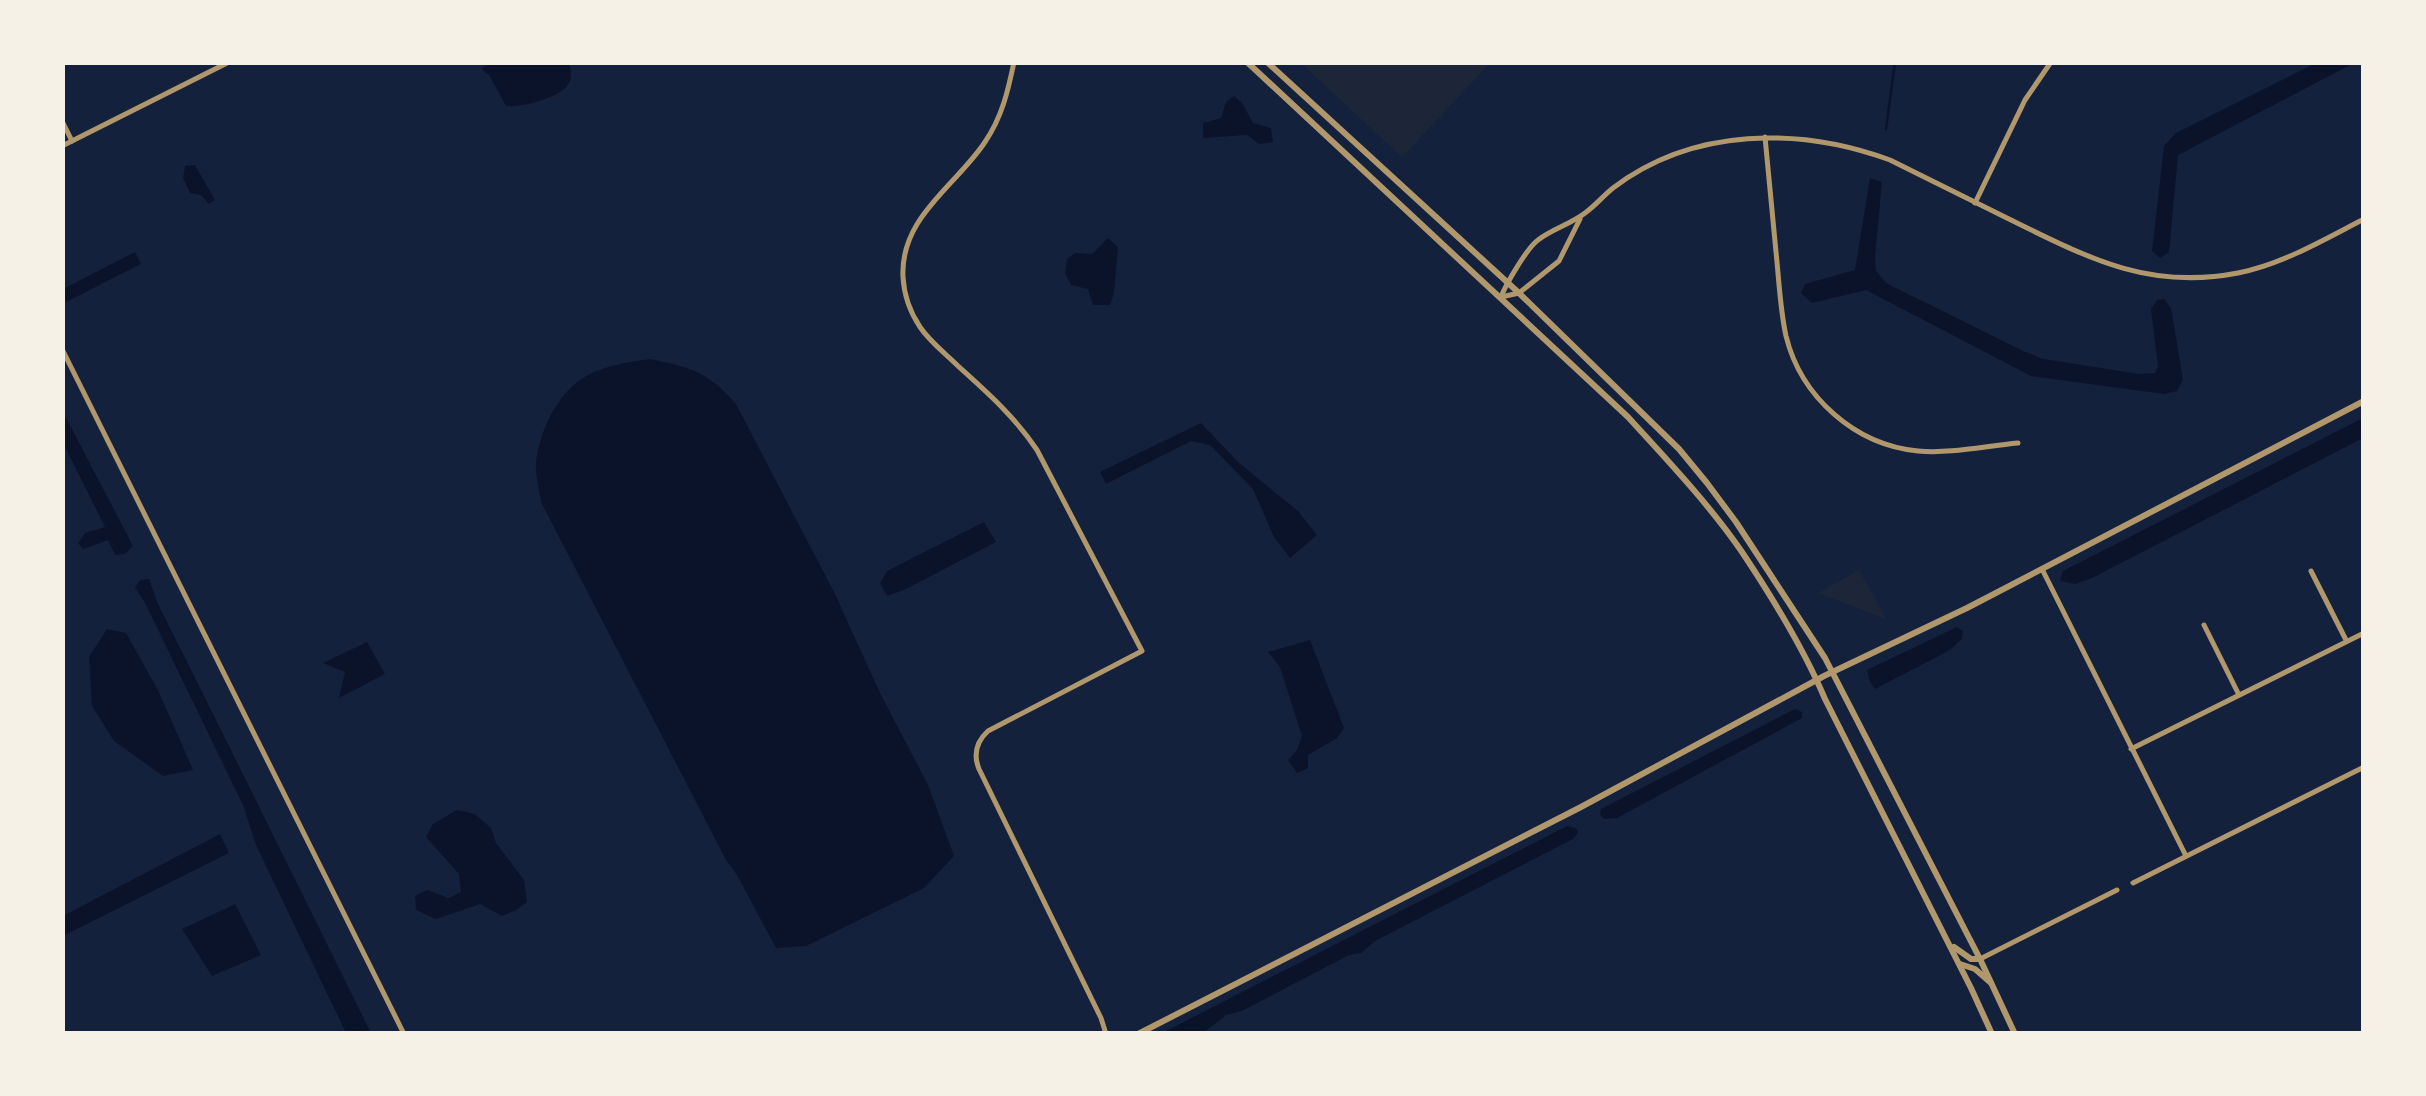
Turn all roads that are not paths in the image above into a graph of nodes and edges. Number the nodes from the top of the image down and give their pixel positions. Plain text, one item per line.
1 (229, 62) edge
2 (1014, 62) edge
3 (1247, 62) edge
4 (1267, 62) edge
5 (2051, 62) edge
6 (62, 121) edge
7 (1764, 137) junction
8 (72, 140) junction
9 (62, 146) edge
10 (1976, 202) junction
11 (1582, 216) junction
12 (2364, 219) edge
13 (1507, 282) junction
14 (1519, 293) junction
15 (1501, 297) junction
16 (62, 348) edge
17 (2364, 402) edge
18 (2018, 442) dead end
19 (2041, 568) junction
20 (2312, 571) dead end
21 (2204, 625) dead end
22 (2364, 632) edge
23 (2346, 640) junction
24 (1832, 672) junction
25 (1817, 680) junction
26 (2239, 694) junction
27 (2132, 749) junction
28 (2364, 767) edge
29 (2186, 856) junction
30 (2134, 884) dead end
31 (2118, 890) dead end
32 (1949, 943) junction
33 (1980, 959) junction
34 (1959, 964) junction
35 (1994, 986) junction
36 (404, 1034) edge
37 (1106, 1034) edge
38 (1138, 1034) edge
39 (1992, 1034) edge
40 (2015, 1034) edge

1 - 8 street
2 - 37 street
3 - 15 street
4 - 13 street
5 - 10 street
6 - 8 street
7 - 10 street
7 - 11 street
7 - 18 street
8 - 9 street
10 - 12 street
11 - 13 street
11 - 14 street
13 - 14 street
13 - 15 street
14 - 15 street
14 - 24 street
15 - 25 street
16 - 36 street
17 - 19 street
19 - 24 street
19 - 27 street
20 - 23 street
21 - 26 street
22 - 23 street
23 - 26 street
24 - 25 street
24 - 33 street
25 - 32 street
25 - 38 street
26 - 27 street
27 - 29 street
28 - 29 street
29 - 30 street
31 - 33 street
32 - 33 street
32 - 34 street
33 - 35 street
34 - 35 street
34 - 39 street
35 - 40 street

